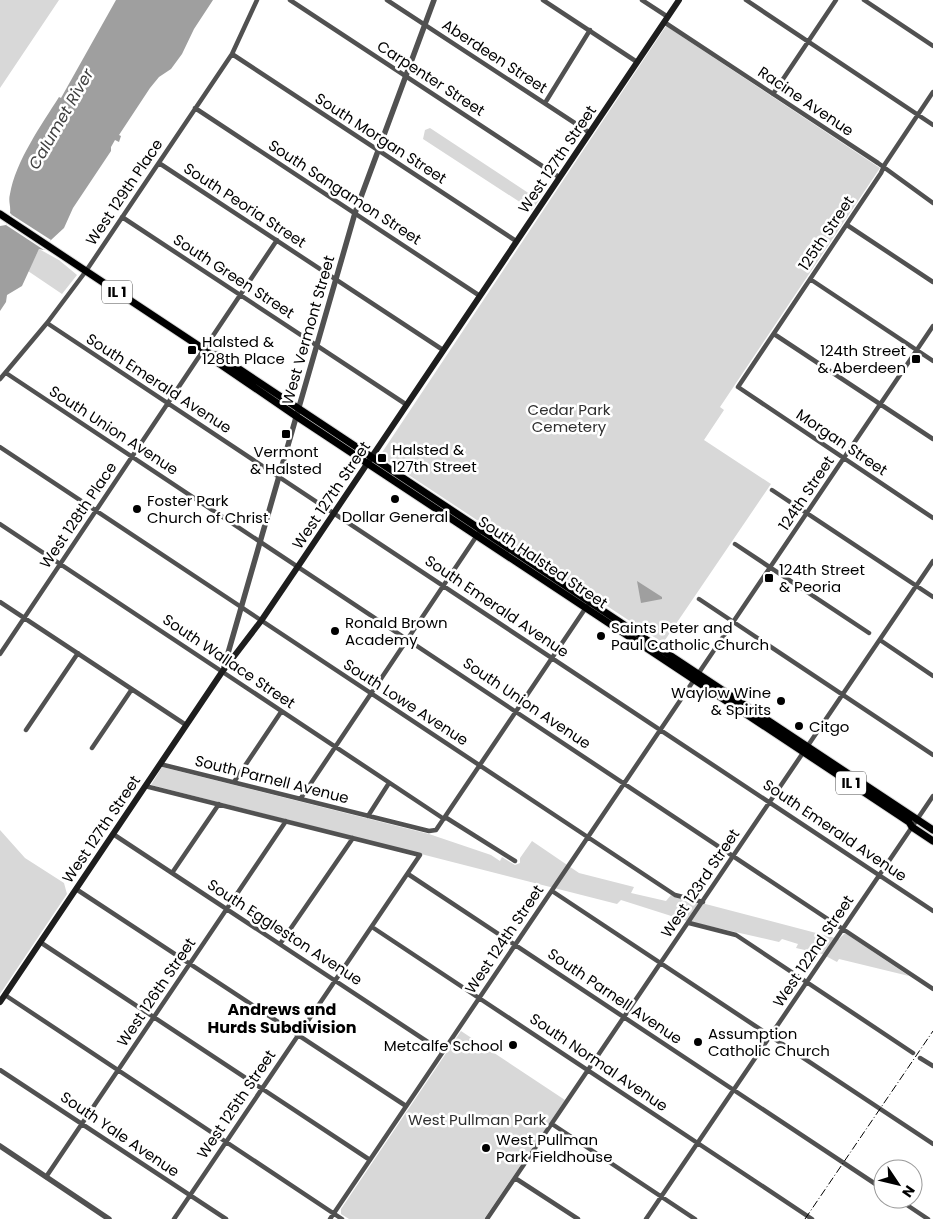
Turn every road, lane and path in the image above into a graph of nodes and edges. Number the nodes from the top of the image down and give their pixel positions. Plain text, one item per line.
1 (257, 0) edge
2 (290, 0) edge
3 (387, 0) edge
4 (434, 0) edge
5 (543, 0) edge
6 (642, 0) edge
7 (679, 0) edge
8 (746, 0) edge
9 (836, 0) edge
10 (864, 0) edge
11 (666, 19) junction
12 (425, 25) junction
13 (590, 30) junction
14 (808, 42) junction
15 (933, 46) edge
16 (232, 54) junction
17 (637, 62) junction
18 (405, 76) junction
19 (933, 92) edge
20 (773, 94) junction
21 (545, 103) junction
22 (196, 108) junction
23 (918, 114) junction
24 (933, 125) edge
25 (590, 132) junction
26 (377, 150) junction
27 (159, 163) junction
28 (884, 168) junction
29 (560, 177) junction
30 (933, 203) edge
31 (355, 213) junction
32 (0, 214) edge
33 (122, 217) junction
34 (847, 225) junction
35 (277, 240) junction
36 (516, 242) junction
37 (86, 271) junction
38 (335, 279) junction
39 (810, 279) junction
40 (933, 282) edge
41 (240, 295) junction
42 (480, 296) junction
43 (47, 323) junction
44 (933, 326) edge
45 (774, 334) junction
46 (317, 345) junction
47 (204, 349) junction
48 (443, 350) junction
49 (917, 350) junction
50 (213, 355) junction
51 (933, 361) edge
52 (6, 373) junction
53 (0, 379) edge
54 (738, 387) joint
55 (168, 403) junction
56 (407, 405) junction
57 (880, 405) junction
58 (299, 408) junction
59 (296, 416) junction
60 (933, 439) edge
61 (0, 447) edge
62 (132, 456) junction
63 (844, 459) junction
64 (370, 460) junction
65 (279, 477) junction
66 (772, 490) dead end
67 (96, 510) junction
68 (334, 513) junction
69 (807, 514) junction
70 (933, 518) edge
71 (0, 524) edge
72 (480, 532) junction
73 (261, 542) junction
74 (735, 544) dead end
75 (933, 561) edge
76 (60, 564) junction
77 (298, 567) junction
78 (771, 568) junction
79 (443, 586) junction
80 (916, 586) junction
81 (933, 597) edge
82 (698, 599) dead end
83 (0, 602) edge
84 (589, 604) junction
85 (243, 607) junction
86 (24, 618) junction
87 (261, 621) junction
88 (734, 622) junction
89 (869, 634) dead end
90 (408, 639) junction
91 (880, 640) junction
92 (78, 653) junction
93 (0, 654) edge
94 (552, 658) junction
95 (222, 672) junction
96 (933, 676) edge
97 (698, 677) junction
98 (132, 689) junction
99 (371, 694) junction
100 (843, 695) junction
101 (516, 711) junction
102 (281, 712) junction
103 (186, 725) junction
104 (26, 730) dead end
105 (661, 730) junction
106 (92, 748) dead end
107 (335, 748) junction
108 (806, 749) junction
109 (933, 755) edge
110 (160, 764) junction
111 (480, 766) junction
112 (234, 782) junction
113 (389, 783) junction
114 (625, 784) junction
115 (146, 786) junction
116 (933, 796) edge
117 (301, 798) junction
118 (770, 803) junction
119 (218, 804) junction
120 (368, 816) junction
121 (444, 818) junction
122 (917, 819) junction
123 (286, 821) junction
124 (912, 827) junction
125 (933, 830) edge
126 (113, 834) junction
127 (353, 838) junction
128 (588, 838) junction
129 (933, 841) edge
130 (734, 856) junction
131 (515, 861) dead end
132 (172, 873) junction
133 (408, 874) junction
134 (879, 875) junction
135 (76, 889) junction
136 (552, 891) junction
137 (703, 902) junction
138 (226, 909) junction
139 (933, 911) edge
140 (688, 923) junction
141 (372, 927) junction
142 (843, 929) junction
143 (40, 942) junction
144 (280, 944) junction
145 (516, 945) junction
146 (190, 963) junction
147 (661, 963) junction
148 (335, 981) junction
149 (806, 982) junction
150 (933, 989) edge
151 (5, 995) junction
152 (480, 998) junction
153 (0, 1002) edge
154 (154, 1017) junction
155 (624, 1017) junction
156 (298, 1035) junction
157 (770, 1035) junction
158 (443, 1052) junction
159 (914, 1053) dead end
160 (920, 1058) dead end
161 (933, 1066) edge
162 (0, 1070) edge
163 (118, 1070) junction
164 (588, 1071) junction
165 (262, 1089) junction
166 (734, 1089) junction
167 (406, 1106) junction
168 (82, 1124) junction
169 (552, 1124) junction
170 (226, 1142) junction
171 (698, 1142) junction
172 (933, 1144) edge
173 (0, 1146) edge
174 (370, 1160) junction
175 (46, 1177) junction
176 (515, 1178) junction
177 (873, 1182) edge
178 (190, 1196) junction
179 (661, 1196) junction
180 (913, 1209) edge
181 (334, 1213) junction
182 (109, 1219) edge
183 (174, 1219) edge
184 (226, 1219) edge
185 (330, 1219) edge
186 (342, 1219) edge
187 (487, 1219) edge
188 (578, 1219) edge
189 (646, 1219) edge
190 (695, 1219) edge
191 (812, 1219) edge
192 (928, 1219) edge

1 - 16 street, West 129th Place
2 - 18 street, Carpenter Street
3 - 12 street, Aberdeen Street
4 - 12 street, West Vermont Street
5 - 13 street
6 - 11 street, Racine Avenue
7 - 11 main road, West 127th Street
8 - 14 street
9 - 14 street
10 - 15 street
11 - 17 main road, West 127th Street
11 - 20 street, Racine Avenue
12 - 18 street, West Vermont Street
12 - 21 street, Aberdeen Street
13 - 17 street
13 - 21 street
14 - 20 street
14 - 23 street
16 - 22 street, West 129th Place
16 - 26 street, South Morgan Street
17 - 25 main road, West 127th Street
18 - 26 street, West Vermont Street
18 - 29 street, Carpenter Street
19 - 23 street, 125th Street
20 - 28 street, Racine Avenue
21 - 25 street, Aberdeen Street
22 - 27 street, West 129th Place
22 - 31 street, South Sangamon Street
23 - 24 street
23 - 28 street, 125th Street
25 - 29 main road, West 127th Street
26 - 31 street, West Vermont Street
26 - 36 street, South Morgan Street
27 - 33 street, West 129th Place
27 - 35 street, South Peoria Street
28 - 30 street, Racine Avenue
28 - 34 street, 125th Street
29 - 36 main road, West 127th Street
31 - 38 street, West Vermont Street
31 - 42 street, South Sangamon Street
32 - 37 main road, South Halsted Street / IL 1
33 - 37 street, West 129th Place
33 - 41 street, South Green Street
34 - 39 street, 125th Street
34 - 40 street
35 - 38 street, South Peoria Street
35 - 41 street, West 128th Place
36 - 42 main road, West 127th Street
37 - 43 street, West 129th Place
37 - 47 main road, South Halsted Street / IL 1
38 - 46 street, West Vermont Street
38 - 48 street, South Peoria Street
39 - 45 street, 125th Street
39 - 49 street
41 - 46 street, South Green Street
41 - 47 street, West 128th Place
42 - 48 main road, West 127th Street
43 - 52 street, West 129th Place
43 - 55 street, South Emerald Avenue
44 - 49 street, 124th Street
45 - 54 street, 125th Street
45 - 57 street
46 - 56 street, South Green Street
46 - 58 street, West Vermont Street
47 - 50 main road, South Halsted Street / IL 1
47 - 55 street, West 128th Place
48 - 56 main road, West 127th Street
49 - 51 street
49 - 57 street, 124th Street
50 - 58 main road, South Halsted Street
50 - 59 main road, South Halsted Street / IL 1
52 - 53 street, West 129th Place
52 - 62 street, South Union Avenue
54 - 63 street, Morgan Street
55 - 62 street, West 128th Place
55 - 65 street, South Emerald Avenue
56 - 64 main road, West 127th Street
57 - 60 street
57 - 63 street, 124th Street
58 - 59 street, West Vermont Street
58 - 64 main road, South Halsted Street / IL 1
59 - 64 main road, South Halsted Street / IL 1
59 - 65 street, West Vermont Street
61 - 67 street, South Lowe Avenue
62 - 67 street, West 128th Place
62 - 73 street, South Union Avenue
63 - 69 street, 124th Street
63 - 70 street, Morgan Street
64 - 68 main road, West 127th Street
64 - 72 main road, South Halsted Street / IL 1
65 - 68 street, South Emerald Avenue
65 - 73 street, West Vermont Street
66 - 69 street
67 - 76 street, West 128th Place
67 - 85 street, South Lowe Avenue
68 - 77 main road, West 127th Street
68 - 79 street, South Emerald Avenue
69 - 78 street, 124th Street
69 - 80 street
71 - 76 street, South Wallace Street
72 - 79 street
72 - 84 main road, South Halsted Street / IL 1
73 - 77 street, South Union Avenue
73 - 85 street, West Vermont Street
74 - 78 street
75 - 80 street, West 123rd Street
76 - 86 street, West 128th Place
76 - 95 street, South Wallace Street
77 - 87 main road, West 127th Street
77 - 90 street, South Union Avenue
78 - 88 street, 124th Street
78 - 89 street
79 - 90 street
79 - 94 street, South Emerald Avenue
80 - 81 street
80 - 91 street, West 123rd Street
82 - 88 street
83 - 86 street
84 - 94 street
84 - 97 main road, South Halsted Street / IL 1
85 - 87 street, South Lowe Avenue
85 - 95 street, West Vermont Street
86 - 92 street
86 - 93 street, West 128th Place
87 - 95 main road, West 127th Street
87 - 99 street, South Lowe Avenue
88 - 97 street, 124th Street
88 - 100 street
90 - 99 street
90 - 101 street, South Union Avenue
91 - 96 street
91 - 100 street, West 123rd Street
92 - 98 street
92 - 104 street
94 - 101 street
94 - 105 street, South Emerald Avenue
95 - 102 street, South Wallace Street
95 - 103 main road, West 127th Street
97 - 105 street, West 124th Street
97 - 108 main road, South Halsted Street / IL 1
98 - 103 street
98 - 106 street
99 - 107 street
99 - 111 street, South Lowe Avenue
100 - 108 street, West 123rd Street
100 - 109 street
101 - 111 street
101 - 114 street, South Union Avenue
102 - 107 street, South Wallace Street
102 - 112 street
103 - 110 main road, West 127th Street
105 - 114 street, West 124th Street
105 - 118 street, South Emerald Avenue
107 - 113 street, South Wallace Street
107 - 117 street
108 - 118 street, West 123rd Street
108 - 122 main road, South Halsted Street / IL 1
108 - 124 main road, South Halsted Street / IL 1
110 - 112 street, South Parnell Avenue
110 - 115 main road, West 127th Street
111 - 121 street
111 - 128 street, South Lowe Avenue
112 - 117 street, South Parnell Avenue
113 - 120 street
113 - 121 street, South Wallace Street
114 - 128 street, West 124th Street
114 - 130 street, South Union Avenue
115 - 119 street
115 - 126 main road, West 127th Street
116 - 122 street, West 122nd Street
117 - 120 street, South Parnell Avenue
118 - 130 street, West 123rd Street
118 - 134 street, South Emerald Avenue
119 - 123 street
119 - 132 street
120 - 121 street, South Parnell Avenue
121 - 131 street, South Wallace Street
122 - 124 street, West 122nd Street
122 - 125 main road, South Halsted Street / IL 1
123 - 127 street
123 - 138 street, West 126th Street
124 - 129 main road, South Halsted Street / IL 1
124 - 134 street, West 122nd Street
126 - 132 street, South Eggleston Avenue
126 - 135 main road, West 127th Street
127 - 133 street, West 125th Street
127 - 144 street
128 - 136 street, West 124th Street
128 - 137 street, South Lowe Avenue
130 - 137 street, West 123rd Street
130 - 142 street, South Union Avenue
132 - 138 street, South Eggleston Avenue
133 - 141 street, West 125th Street
133 - 145 street, South Parnell Avenue
134 - 139 street, South Emerald Avenue
134 - 142 street, West 122nd Street
135 - 143 main road, West 127th Street
135 - 146 street
136 - 145 street, West 124th Street
136 - 147 street
137 - 140 street, West 123rd Street
138 - 144 street, South Eggleston Avenue
138 - 146 street, West 126th Street
140 - 147 street, West 123rd Street
140 - 149 street
141 - 148 street, West 125th Street
141 - 152 street, South Normal Avenue
142 - 149 street, West 122nd Street
142 - 150 street, South Union Avenue
143 - 151 main road, West 127th Street
143 - 154 street
144 - 148 street, South Eggleston Avenue
145 - 152 street, West 124th Street
145 - 155 street, South Parnell Avenue
146 - 154 street, West 126th Street
146 - 156 street
147 - 155 street, West 123rd Street
147 - 157 street
148 - 156 street, West 125th Street
148 - 158 street, South Eggleston Avenue
149 - 157 street, West 122nd Street
149 - 159 street
151 - 153 main road, West 127th Street
151 - 163 street
152 - 158 street, West 124th Street
152 - 164 street, South Normal Avenue
154 - 163 street, West 126th Street
154 - 165 street
155 - 164 street, West 123rd Street
155 - 166 street, South Parnell Avenue
156 - 165 street, West 125th Street
156 - 167 street
157 - 166 street, West 122nd Street
157 - 172 street
158 - 167 street, West 124th Street
160 - 161 street
162 - 168 street, South Yale Avenue
163 - 168 street, West 126th Street
163 - 170 street
164 - 169 street, West 123rd Street
164 - 171 street, South Normal Avenue
165 - 170 street, West 125th Street
165 - 174 street
166 - 171 street, West 122nd Street
166 - 177 street, South Parnell Avenue
167 - 174 street, West 124th Street
168 - 175 street, West 126th Street
168 - 178 street, South Yale Avenue
169 - 176 street, West 123rd Street
169 - 179 street
170 - 178 street, West 125th Street
170 - 181 street
171 - 179 street, West 122nd Street
171 - 191 street, South Normal Avenue
173 - 175 street
174 - 181 street, West 124th Street
175 - 182 street
176 - 187 street, West 123rd Street
176 - 188 street
178 - 183 street, West 125th Street
178 - 184 street, South Yale Avenue
179 - 189 street, West 122nd Street
179 - 190 street
180 - 192 street
181 - 185 street, West 124th Street
181 - 186 street

